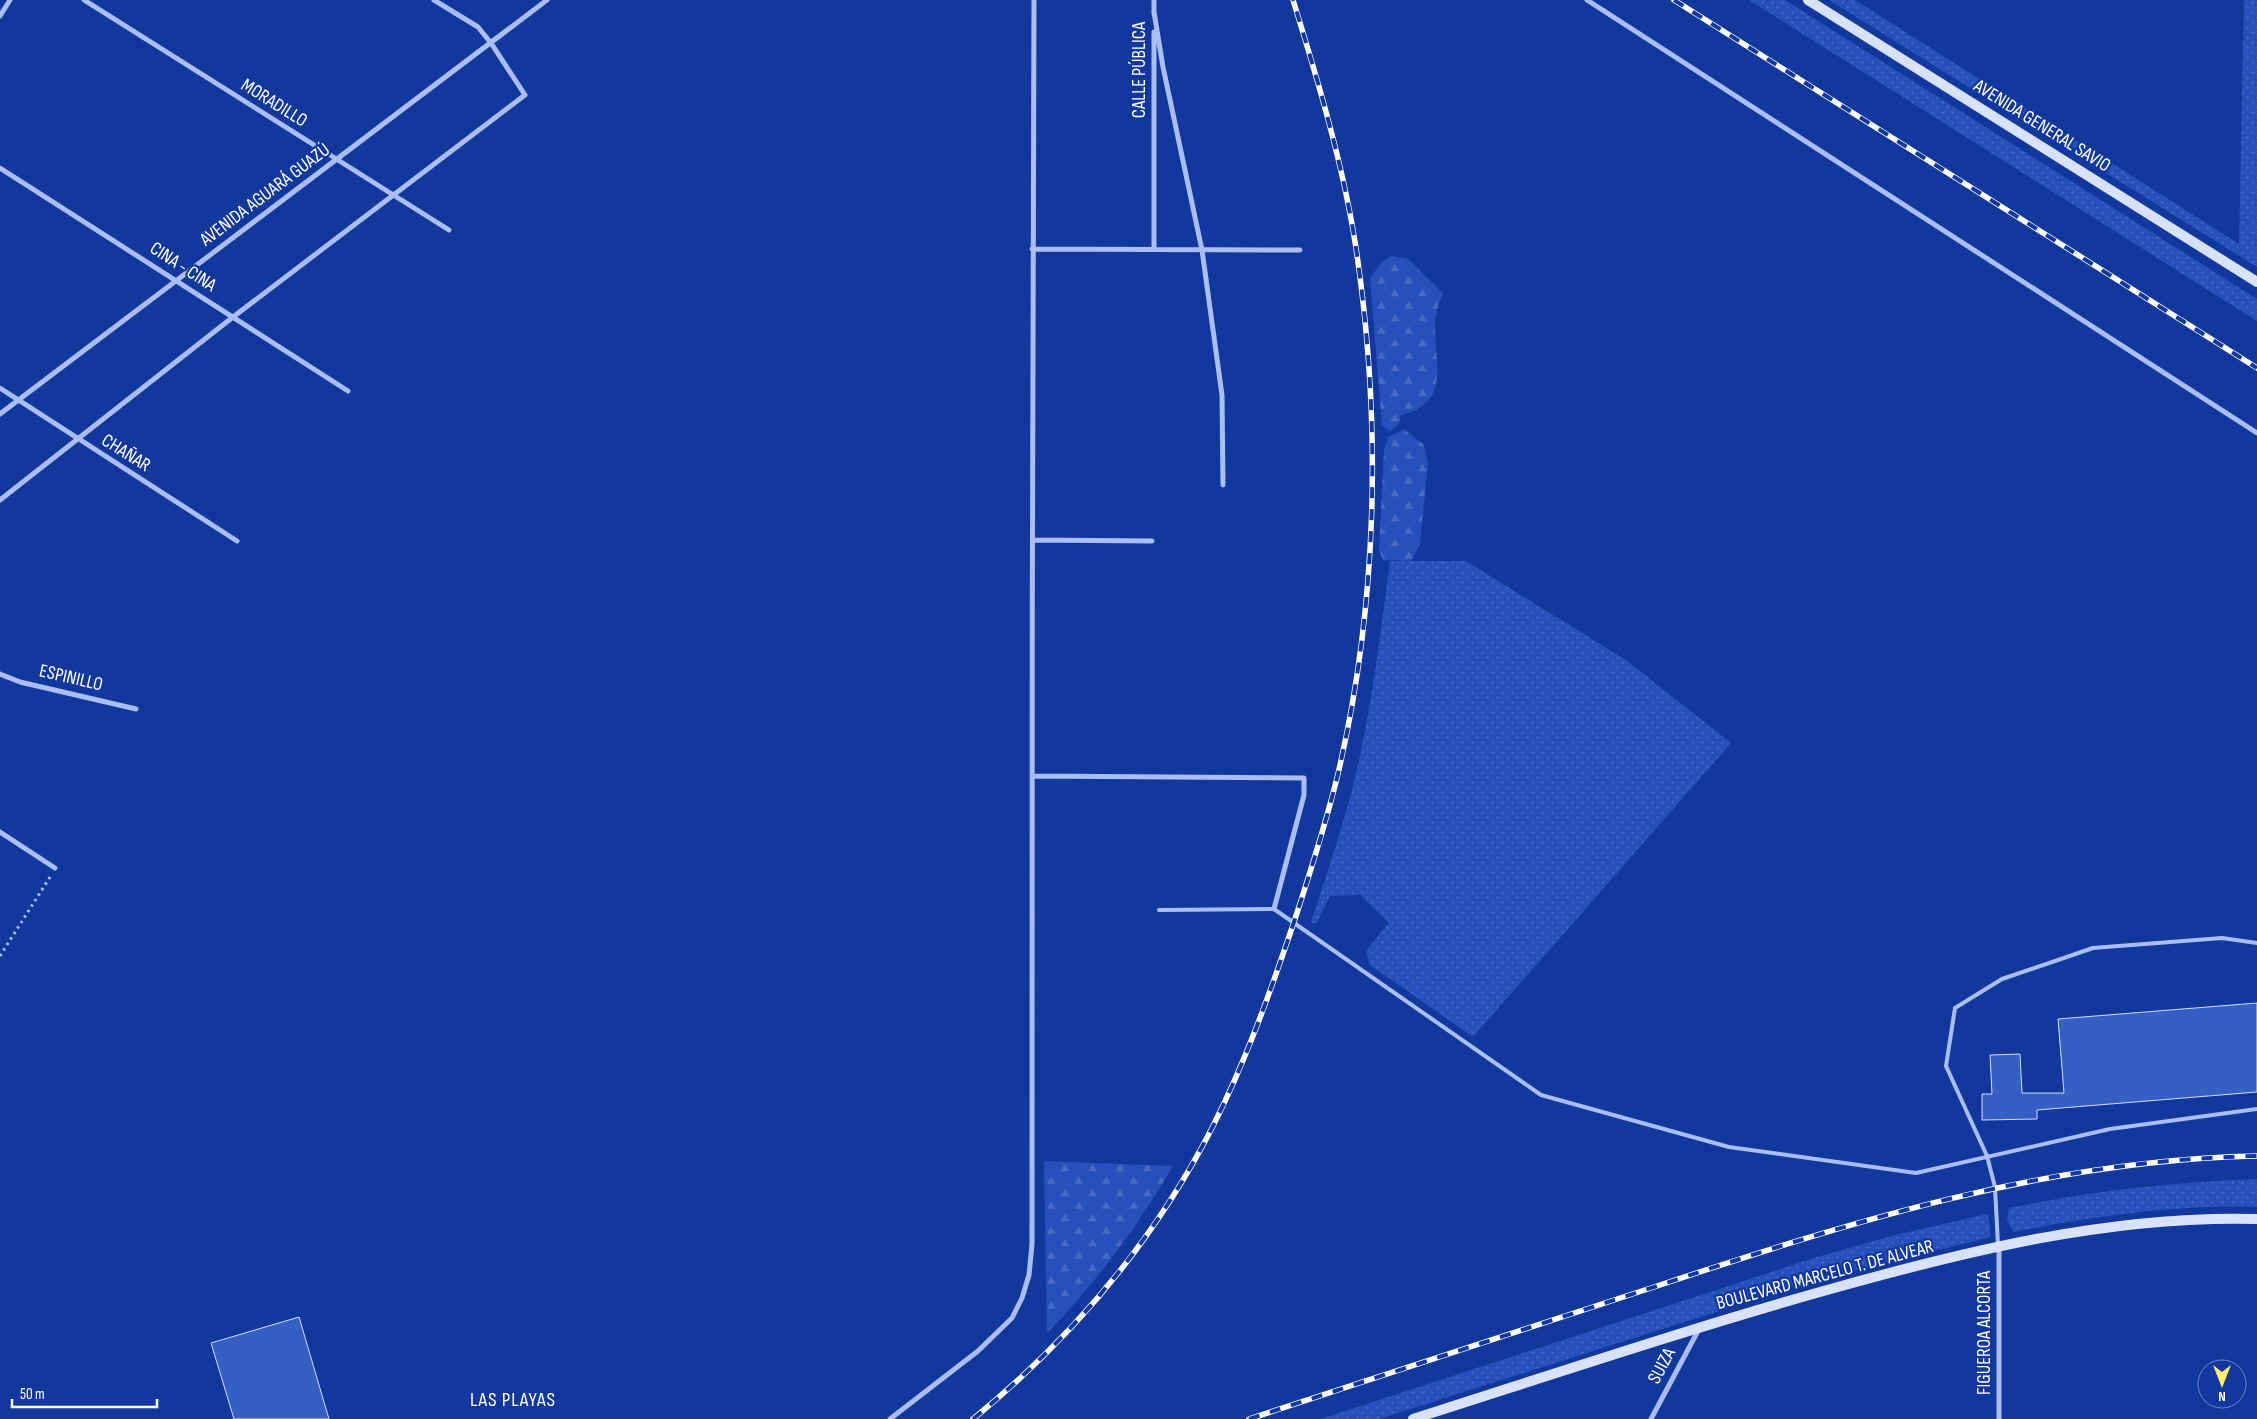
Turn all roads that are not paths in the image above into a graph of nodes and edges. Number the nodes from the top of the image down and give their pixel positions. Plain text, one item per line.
1 (10, 0) edge
2 (84, 0) edge
3 (434, 0) edge
4 (547, 0) edge
5 (1034, 0) edge
6 (1154, 0) edge
7 (1587, 0) edge
8 (1808, 0) edge
9 (1154, 12) junction
10 (0, 16) edge
11 (491, 43) junction
12 (337, 160) junction
13 (0, 168) edge
14 (394, 196) junction
15 (449, 230) dead end
16 (1032, 249) junction
17 (1154, 249) junction
18 (1202, 250) junction
19 (1300, 250) dead end
20 (178, 280) junction
21 (2257, 282) edge
22 (232, 317) junction
23 (0, 388) edge
24 (348, 391) dead end
25 (18, 400) junction
26 (0, 414) edge
27 (2257, 433) edge
28 (78, 440) junction
29 (1223, 485) dead end
30 (0, 500) edge
31 (1034, 540) junction
32 (1152, 540) dead end
33 (237, 541) dead end
34 (0, 674) edge
35 (136, 709) dead end
36 (1034, 776) junction
37 (0, 832) edge
38 (56, 868) road end
39 (1274, 909) junction
40 (1160, 910) dead end
41 (2257, 943) edge
42 (2257, 1109) edge
43 (1987, 1156) junction
44 (2257, 1219) edge
45 (1999, 1247) junction
46 (1700, 1328) junction
47 (890, 1419) edge
48 (1413, 1419) edge
49 (1651, 1419) edge
50 (1999, 1419) edge

1 - 10 street
2 - 12 street, MORADILLO
3 - 11 street
4 - 11 street, AVENIDA AGUARÁ GUAZÚ
5 - 16 street
6 - 9 street
7 - 27 street
8 - 21 main road, AVENIDA GENERAL SAVIO
9 - 17 street, CALLE PÚBLICA
9 - 18 street, CALLE PÚBLICA
11 - 12 street, AVENIDA AGUARÁ GUAZÚ
11 - 14 street
12 - 14 street, MORADILLO
12 - 20 street, AVENIDA AGUARÁ GUAZÚ
13 - 20 street, CINA - CINA
14 - 15 street, MORADILLO
14 - 22 street
16 - 17 street
16 - 31 street
17 - 18 street
18 - 19 street
18 - 29 street, CALLE PÚBLICA
20 - 22 street, CINA - CINA
20 - 25 street, AVENIDA AGUARÁ GUAZÚ
22 - 24 street, CINA - CINA
22 - 28 street
23 - 25 street, CHAÑAR
25 - 26 street, AVENIDA AGUARÁ GUAZÚ
25 - 28 street, CHAÑAR
28 - 30 street
28 - 33 street, CHAÑAR
31 - 32 street
31 - 36 street
34 - 35 street, ESPINILLO
36 - 39 street
36 - 47 street
37 - 38 street
39 - 40 lane
39 - 43 lane
41 - 43 lane
42 - 43 lane
43 - 45 lane
44 - 45 main road, BOULEVARD MARCELO T. DE ALVEAR
45 - 46 main road, BOULEVARD MARCELO T. DE ALVEAR
45 - 50 street, FIGUEROA ALCORTA
46 - 48 main road, BOULEVARD MARCELO T. DE ALVEAR
46 - 49 street, SUIZA

